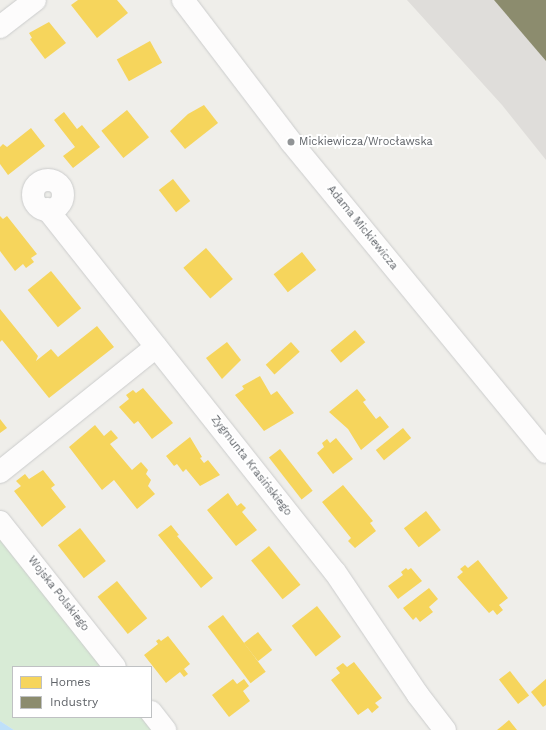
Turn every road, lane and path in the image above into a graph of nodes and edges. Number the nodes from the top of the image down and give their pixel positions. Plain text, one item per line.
1 (35, 0) edge
2 (183, 0) edge
3 (0, 27) edge
4 (47, 210) dead end
5 (156, 347) junction
6 (546, 452) edge
7 (0, 472) edge
8 (0, 522) edge
9 (114, 666) edge
10 (152, 713) edge
11 (165, 730) edge
12 (445, 730) edge

1 - 3 street
2 - 6 street, Adama Mickiewicza
4 - 5 street, Zygmunta Krasińskiego
5 - 7 street
5 - 12 street, Zygmunta Krasińskiego
8 - 9 street, Wojska Polskiego
10 - 11 street

